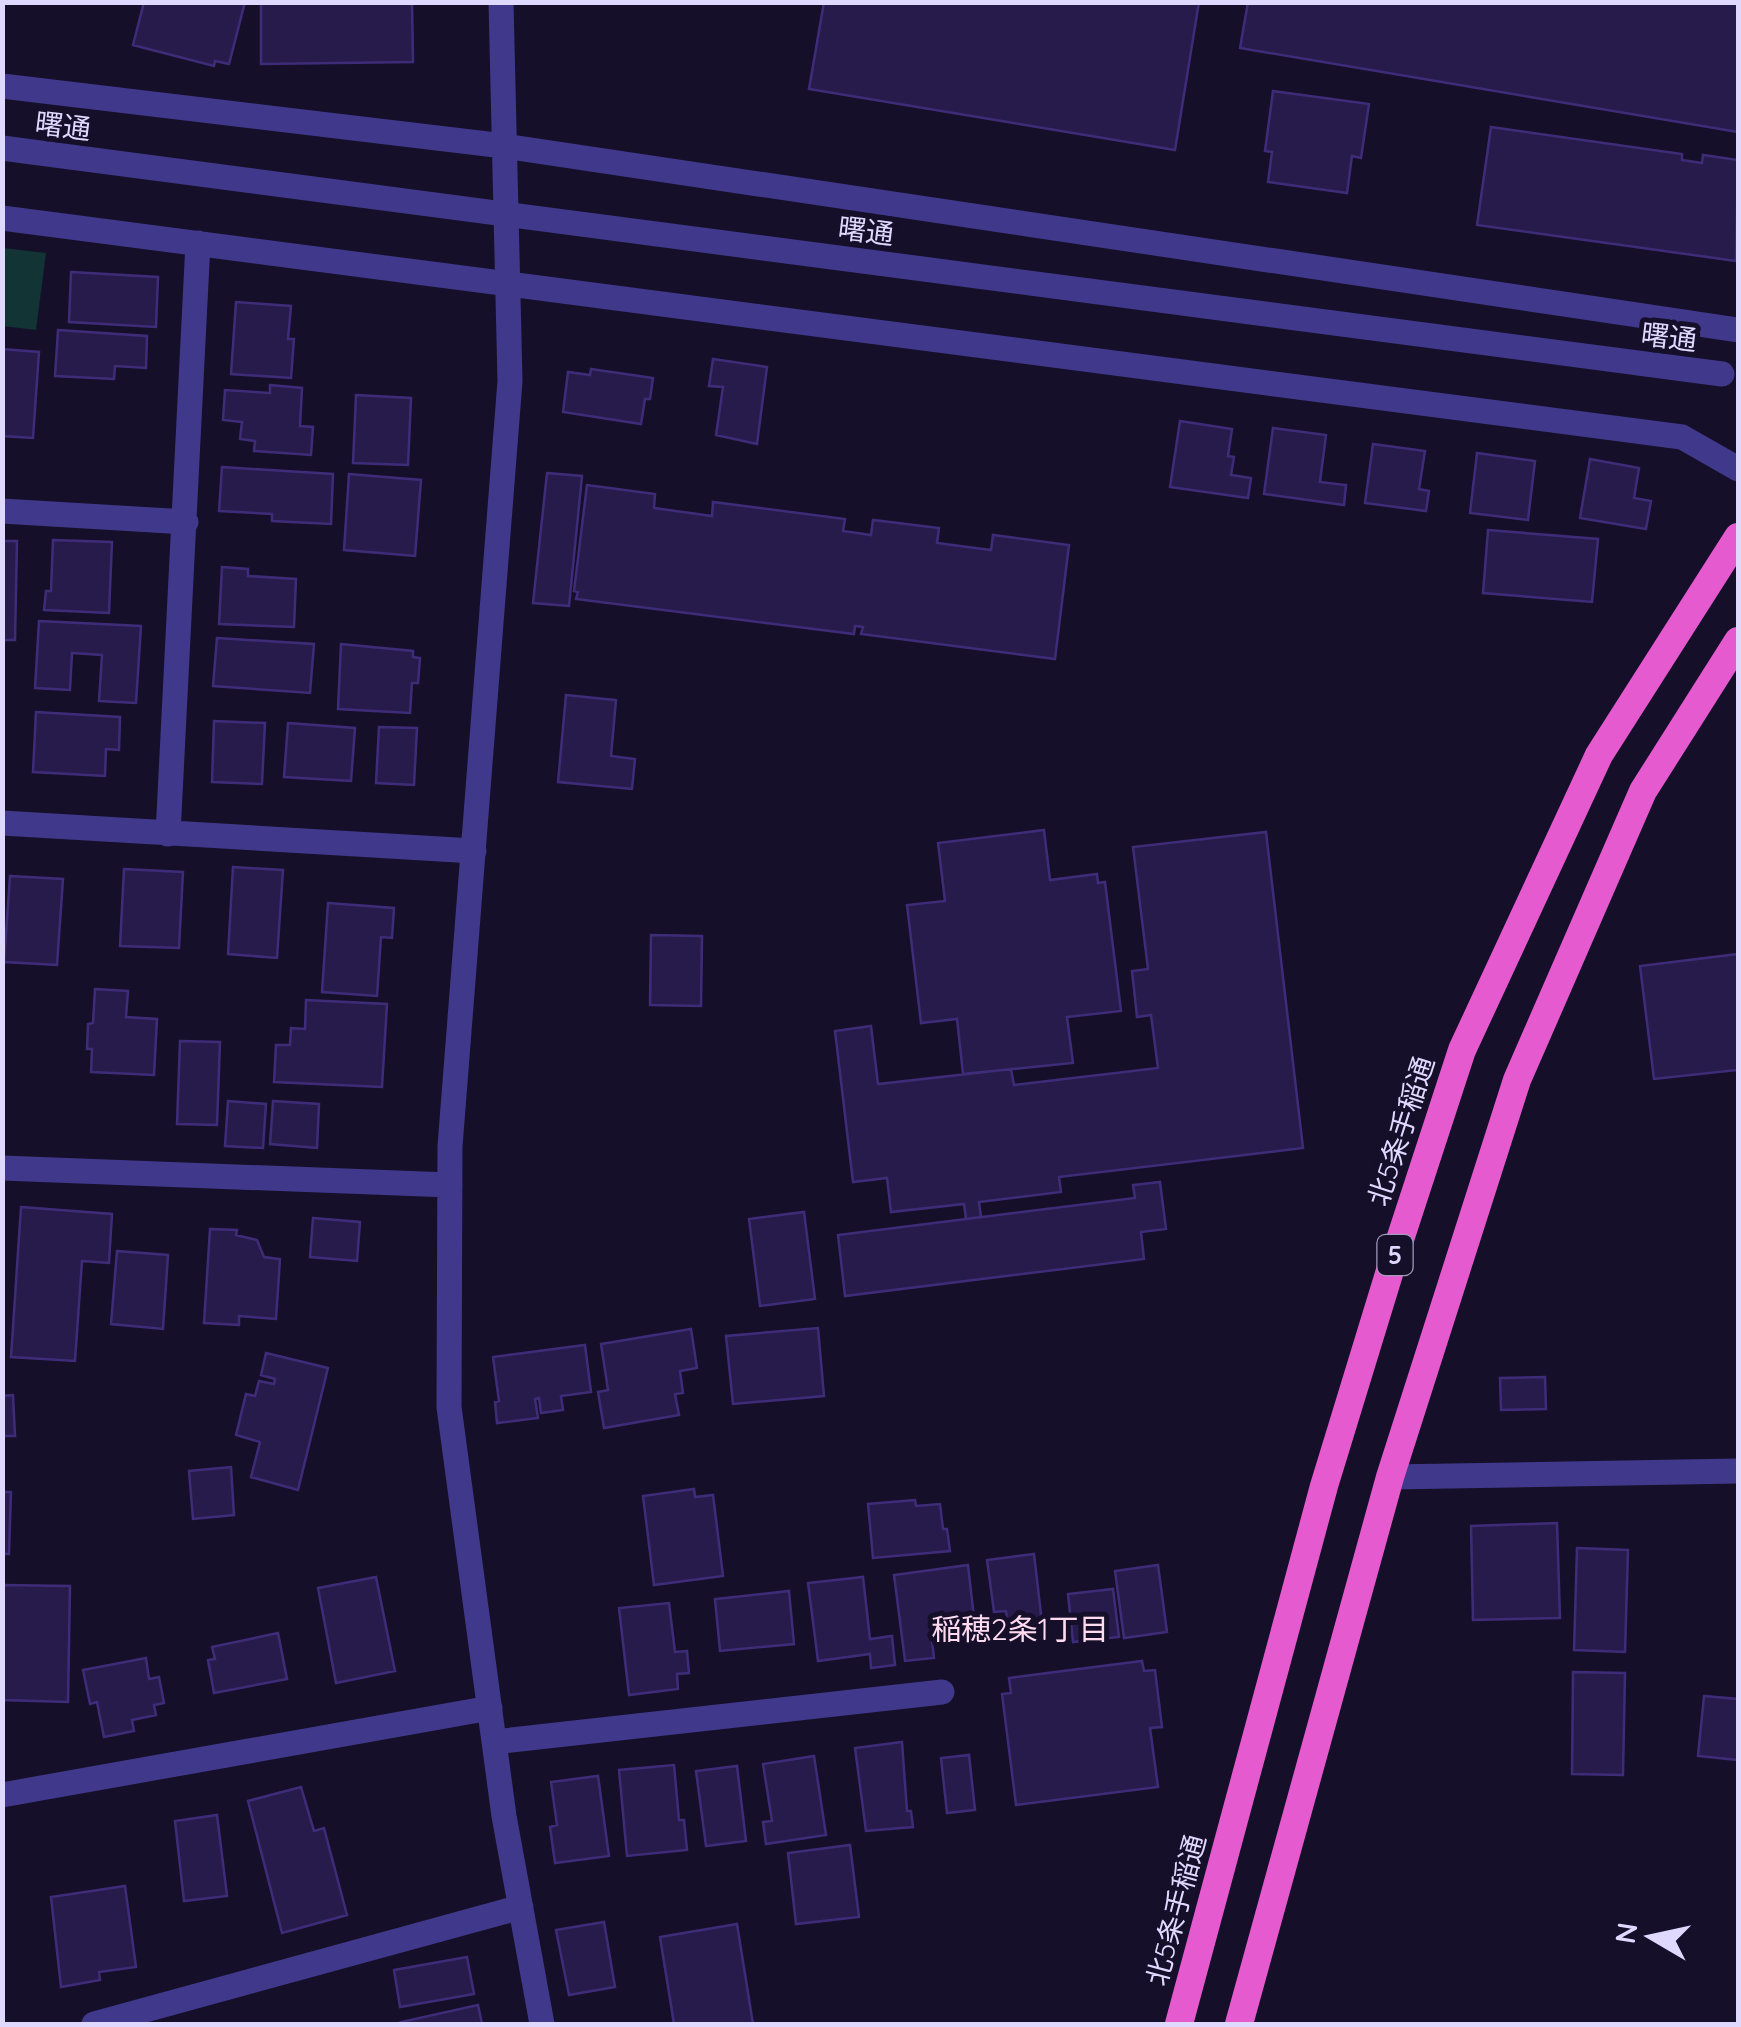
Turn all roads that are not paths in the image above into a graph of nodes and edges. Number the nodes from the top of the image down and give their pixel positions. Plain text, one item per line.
1 (501, 2) edge
2 (2, 86) edge
3 (504, 146) junction
4 (2, 148) edge
5 (2, 218) edge
6 (198, 243) junction
7 (505, 283) junction
8 (1738, 330) edge
9 (1722, 374) dead end
10 (1738, 469) edge
11 (2, 511) edge
12 (186, 522) junction
13 (1738, 537) edge
14 (1738, 641) edge
15 (2, 823) edge
16 (168, 834) junction
17 (474, 852) junction
18 (2, 1168) edge
19 (450, 1185) junction
20 (1738, 1471) edge
21 (1390, 1478) junction
22 (942, 1692) dead end
23 (490, 1708) junction
24 (494, 1742) junction
25 (2, 1795) edge
26 (520, 1907) junction
27 (94, 2024) edge
28 (542, 2024) edge
29 (1179, 2024) edge
30 (1239, 2024) edge

1 - 3 street
2 - 3 street
3 - 7 street
3 - 8 street
4 - 9 street, 曙通, bridge
5 - 6 street
6 - 7 street
6 - 12 street
7 - 10 street
7 - 17 street
11 - 12 street
12 - 16 street
13 - 29 highway, 北5条手稲通 / 5
14 - 21 highway, 5
15 - 16 street
16 - 17 street
17 - 19 street
18 - 19 street
19 - 23 street
20 - 21 street
21 - 30 highway, 5
22 - 24 street
23 - 24 street
23 - 25 street
24 - 26 street
26 - 27 street
26 - 28 street

